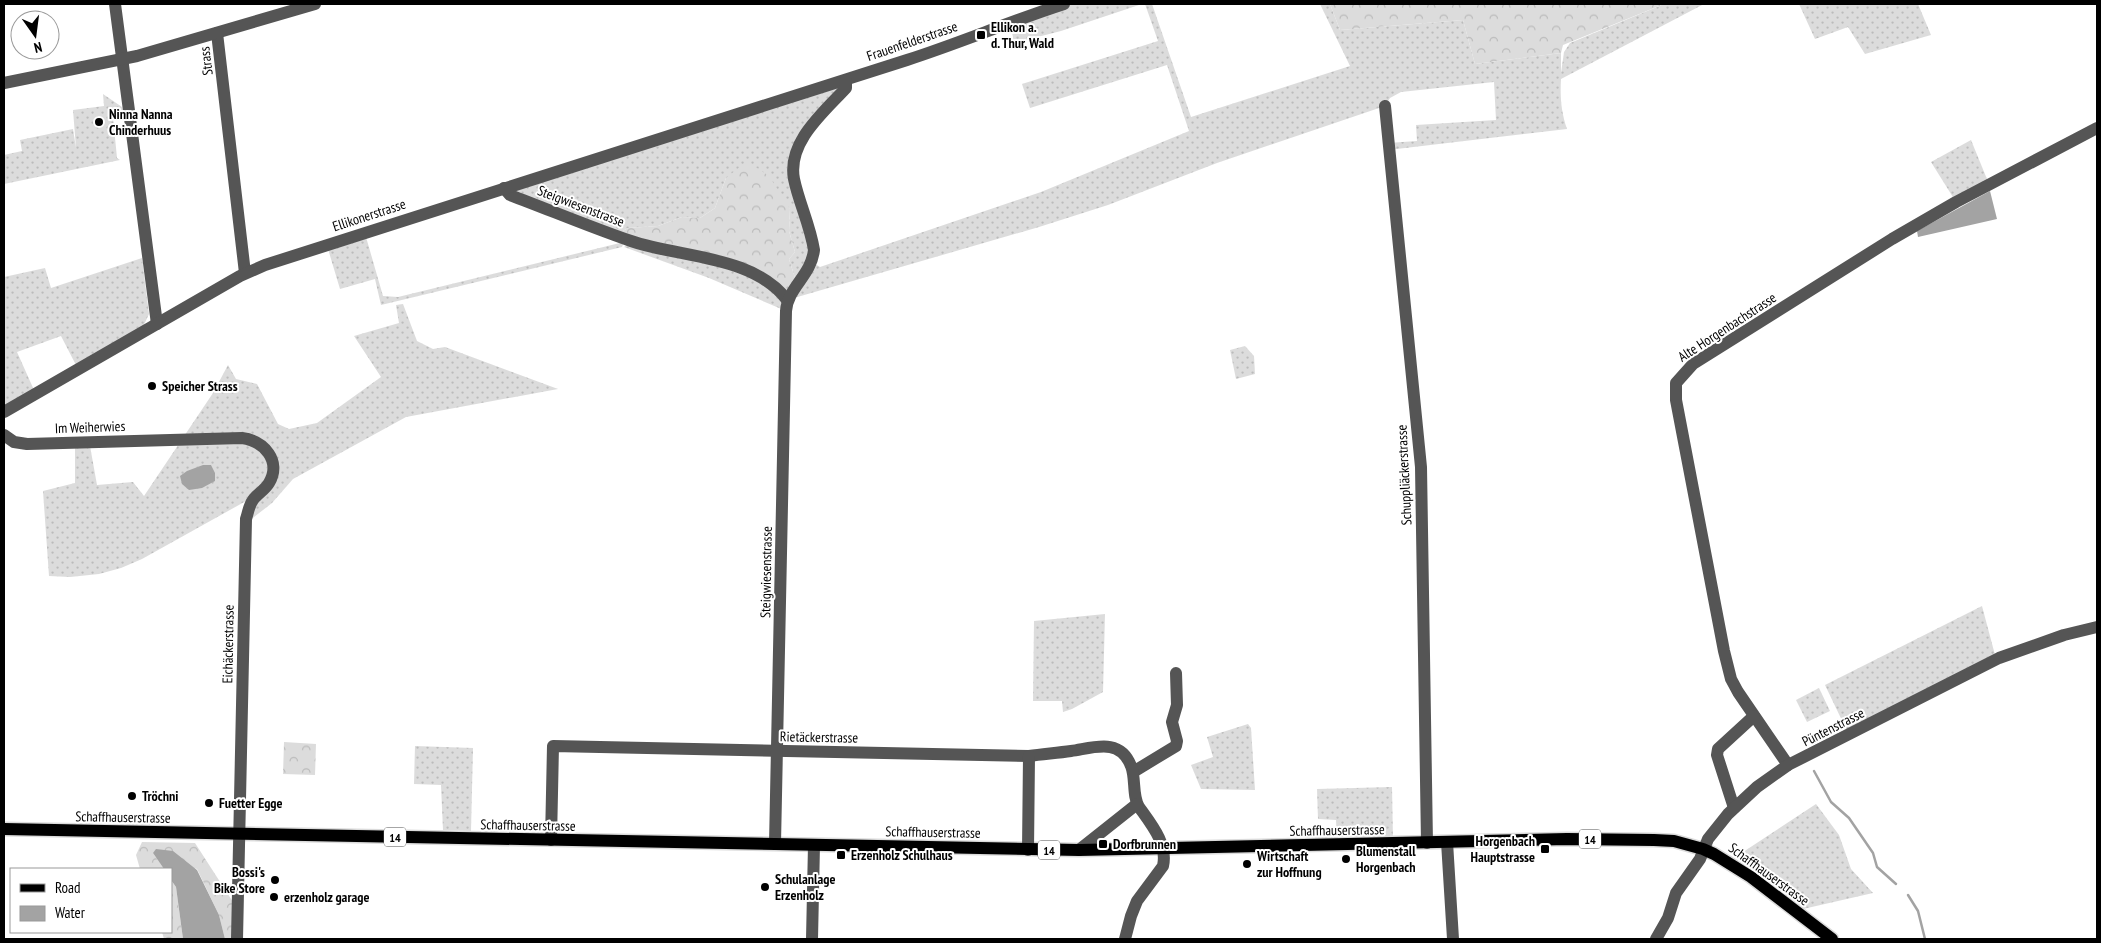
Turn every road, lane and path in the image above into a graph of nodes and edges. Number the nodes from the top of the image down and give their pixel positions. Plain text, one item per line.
1 (115, 4) edge
2 (315, 4) edge
3 (1064, 4) edge
4 (218, 33) junction
5 (123, 59) junction
6 (846, 80) junction
7 (4, 83) edge
8 (769, 103) joint
9 (1385, 106) dead end
10 (2097, 128) edge
11 (504, 188) junction
12 (245, 273) junction
13 (787, 300) junction
14 (157, 324) junction
15 (4, 412) edge
16 (4, 435) edge
17 (179, 439) joint
18 (2097, 628) edge
19 (1176, 673) dead end
20 (1754, 716) junction
21 (777, 751) junction
22 (1029, 756) junction
23 (1788, 765) junction
24 (1134, 772) junction
25 (1137, 804) junction
26 (1734, 808) junction
27 (4, 829) edge
28 (240, 834) junction
29 (551, 840) junction
30 (1447, 842) junction
31 (1427, 843) junction
32 (775, 844) junction
33 (814, 845) junction
34 (1162, 849) junction
35 (1703, 849) junction
36 (1028, 850) junction
37 (1079, 850) junction
38 (237, 939) edge
39 (812, 939) edge
40 (1125, 939) edge
41 (1453, 939) edge
42 (1656, 939) edge
43 (1832, 939) edge

1 - 5 street
2 - 4 street
3 - 6 street, Frauenfelderstrasse
4 - 5 street, Strass
4 - 12 street, Strass
5 - 7 street, Strass
5 - 14 street
6 - 8 street, Frauenfelderstrasse
6 - 13 street
8 - 11 street, Ellikonerstrasse
9 - 31 street, Schuppliäckerstrasse
10 - 20 street, Alte Horgenbachstrasse
11 - 12 street, Ellikonerstrasse
11 - 13 street, Steigwiesenstrasse
12 - 14 street, Ellikonerstrasse
13 - 21 street, Steigwiesenstrasse
14 - 15 street, Ellikonerstrasse
16 - 17 street, Im Weiherwies
17 - 28 street, Eichäckerstrasse
18 - 23 street, Püntenstrasse
19 - 24 street
20 - 23 street, Alte Horgenbachstrasse
20 - 26 street
21 - 22 street, Rietäckerstrasse
21 - 29 street, Rietäckerstrasse
21 - 32 street, Steigwiesenstrasse
22 - 24 street, Rietäckerstrasse
22 - 36 street
23 - 26 street, Püntenstrasse
24 - 25 street, Rietäckerstrasse
25 - 34 street, Rietäckerstrasse
25 - 37 street
26 - 35 street, Püntenstrasse
27 - 28 main road, Schaffhauserstrasse / 14
28 - 29 main road, Schaffhauserstrasse / 14
28 - 38 street, Eichäckerstrasse
29 - 32 main road, Schaffhauserstrasse / 14
30 - 31 main road, Schaffhauserstrasse / 14
30 - 35 main road, Schaffhauserstrasse / 14
30 - 41 street
31 - 34 main road, Schaffhauserstrasse / 14
32 - 33 main road, Schaffhauserstrasse / 14
33 - 36 main road, Schaffhauserstrasse / 14
33 - 39 street
34 - 37 main road, Schaffhauserstrasse / 14
34 - 40 street
35 - 42 street, Püntenstrasse
35 - 43 main road, Schaffhauserstrasse / 14
36 - 37 main road, Schaffhauserstrasse / 14

